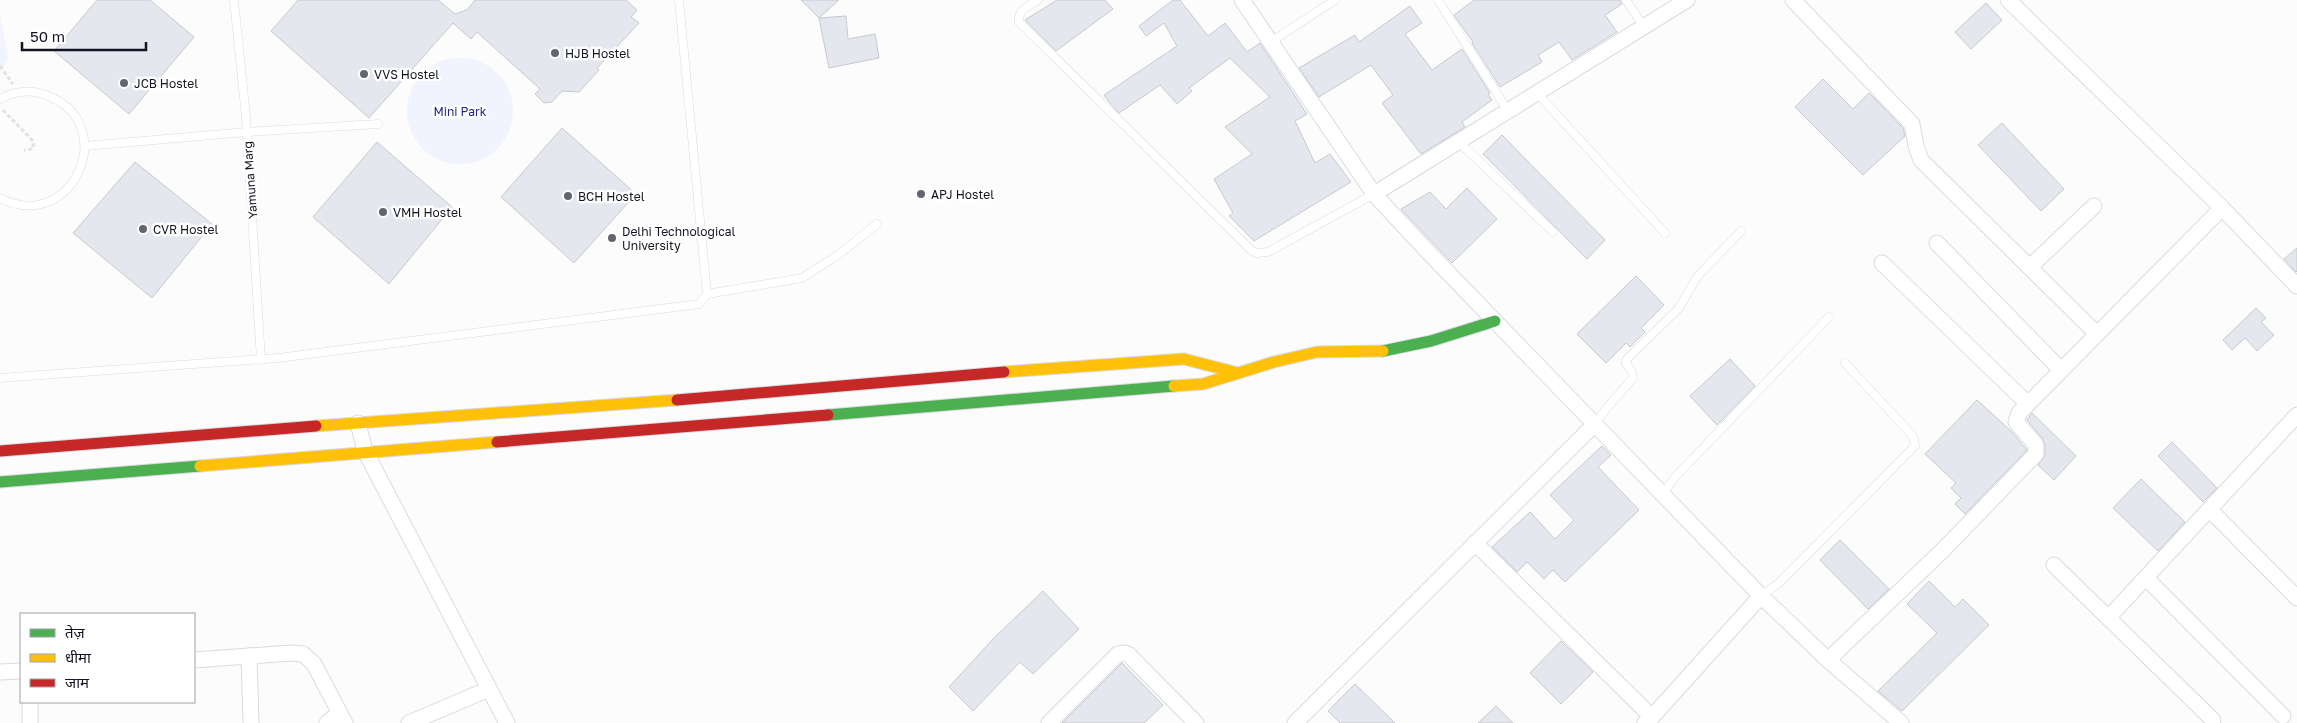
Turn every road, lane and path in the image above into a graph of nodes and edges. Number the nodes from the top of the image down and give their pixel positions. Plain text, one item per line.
1 (234, 0) edge
2 (679, 0) edge
3 (1038, 0) edge
4 (1242, 0) edge
5 (1335, 0) edge
6 (1438, 0) edge
7 (1626, 0) edge
8 (1687, 0) edge
9 (1793, 0) edge
10 (2008, 0) edge
11 (1644, 26) junction
12 (1271, 42) junction
13 (0, 66) edge
14 (19, 92) junction
15 (1537, 93) junction
16 (0, 99) edge
17 (0, 105) edge
18 (1508, 111) junction
19 (378, 124) dead end
20 (246, 132) junction
21 (1459, 142) junction
22 (85, 146) junction
23 (24, 150) dead end
24 (1374, 194) junction
25 (0, 198) edge
26 (2094, 206) dead end
27 (2222, 208) junction
28 (877, 224) dead end
29 (1741, 231) dead end
30 (1553, 232) dead end
31 (1665, 233) dead end
32 (1937, 243) dead end
33 (1882, 263) dead end
34 (2030, 268) junction
35 (2297, 286) edge
36 (706, 294) junction
37 (1829, 318) dead end
38 (1495, 321) junction
39 (2097, 334) junction
40 (261, 360) junction
41 (1845, 363) dead end
42 (2061, 370) junction
43 (1238, 373) junction
44 (0, 378) edge
45 (2028, 404) junction
46 (2297, 415) edge
47 (358, 423) junction
48 (1595, 424) junction
49 (365, 451) junction
50 (0, 452) edge
51 (0, 482) edge
52 (1663, 494) junction
53 (2210, 510) junction
54 (1475, 543) junction
55 (2054, 565) dead end
56 (2146, 578) junction
57 (1762, 596) junction
58 (2297, 598) edge
59 (2109, 617) junction
60 (249, 656) junction
61 (195, 660) edge
62 (1828, 660) junction
63 (20, 671) edge
64 (0, 672) edge
65 (489, 689) junction
66 (30, 703) edge
67 (2284, 716) dead end
68 (342, 718) edge
69 (1648, 720) edge
70 (2213, 720) dead end
71 (30, 723) edge
72 (251, 723) edge
73 (327, 723) edge
74 (409, 723) edge
75 (507, 723) edge
76 (1049, 723) edge
77 (1196, 723) edge
78 (1295, 723) edge
79 (1901, 723) edge

1 - 20 lane, Yamuna Marg
2 - 36 lane
3 - 24 lane
4 - 12 street
5 - 12 lane
6 - 18 lane
7 - 11 lane
8 - 11 street
9 - 34 street
10 - 27 street
11 - 15 street
12 - 24 street
13 - 14 path
14 - 16 lane
14 - 22 lane
15 - 18 street
15 - 31 lane
17 - 23 path
18 - 21 street
19 - 20 lane
20 - 22 lane
20 - 40 lane, Yamuna Marg
21 - 24 street
21 - 30 lane
22 - 25 lane
24 - 38 street
26 - 34 street
27 - 35 street
27 - 39 street
28 - 36 lane
29 - 48 lane
32 - 42 street
33 - 45 street
34 - 39 street
36 - 40 lane
37 - 52 lane
38 - 43 street
38 - 48 street
39 - 42 street
40 - 44 lane
41 - 57 lane
42 - 45 street
43 - 47 street
43 - 49 street
45 - 62 street
46 - 53 street
47 - 49 street
47 - 50 street
48 - 52 street
48 - 54 street
49 - 51 street
49 - 65 street
52 - 57 street
53 - 56 street
53 - 58 street
54 - 69 street
54 - 78 street
55 - 59 street
56 - 59 street
56 - 67 street
57 - 62 street
57 - 69 street
59 - 70 street
60 - 61 street
60 - 68 street
60 - 72 street
62 - 79 street
63 - 64 street
65 - 74 street
65 - 75 street
66 - 71 street
68 - 73 street
76 - 77 street

